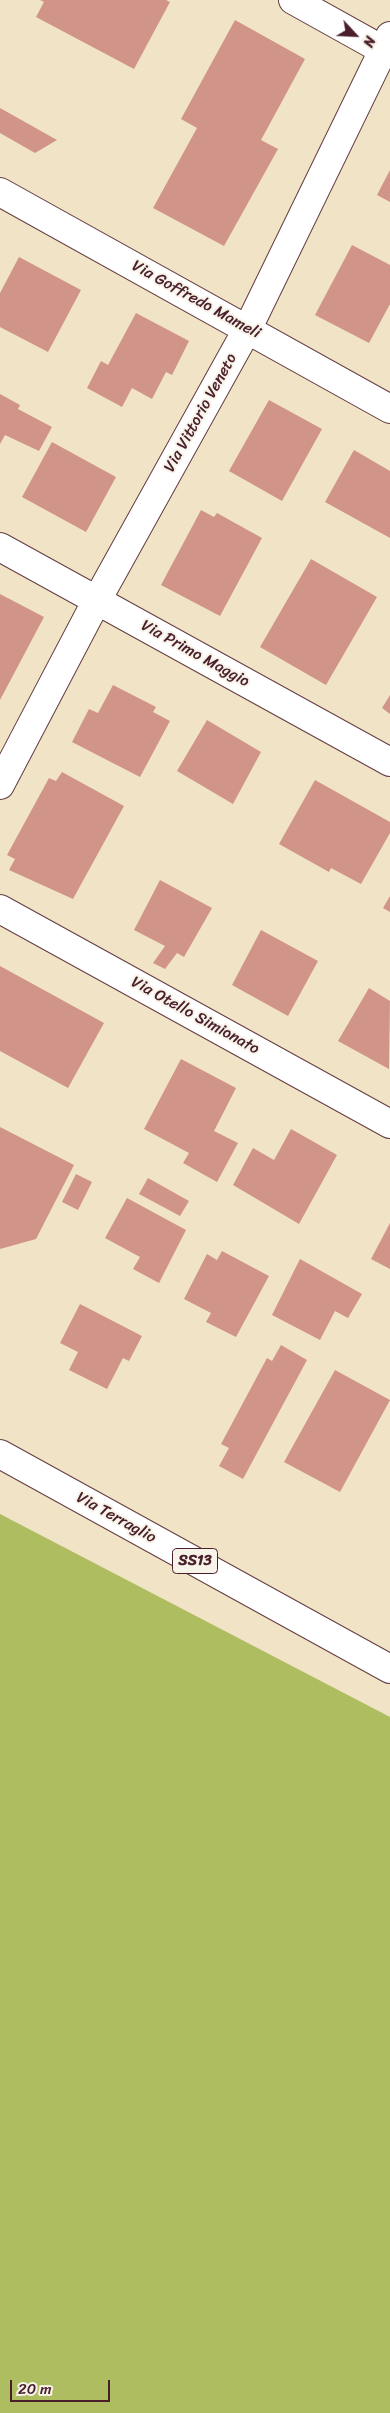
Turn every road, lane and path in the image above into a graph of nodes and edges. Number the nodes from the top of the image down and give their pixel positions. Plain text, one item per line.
1 (293, 0) edge
2 (388, 46) edge
3 (0, 192) edge
4 (248, 328) junction
5 (390, 409) edge
6 (0, 546) edge
7 (97, 600) junction
8 (390, 762) edge
9 (0, 785) edge
10 (0, 909) edge
11 (390, 1124) edge
12 (0, 1454) edge
13 (390, 1669) edge

1 - 2 street
2 - 4 street, Via Vittorio Veneto
3 - 4 street, Via Goffredo Mameli
4 - 5 street, Via Goffredo Mameli
4 - 7 street, Via Vittorio Veneto
6 - 7 street, Via Primo Maggio
7 - 8 street, Via Primo Maggio
7 - 9 street, Via Vittorio Veneto
10 - 11 street, Via Otello Simionato
12 - 13 street, Via Terraglio / SS13

